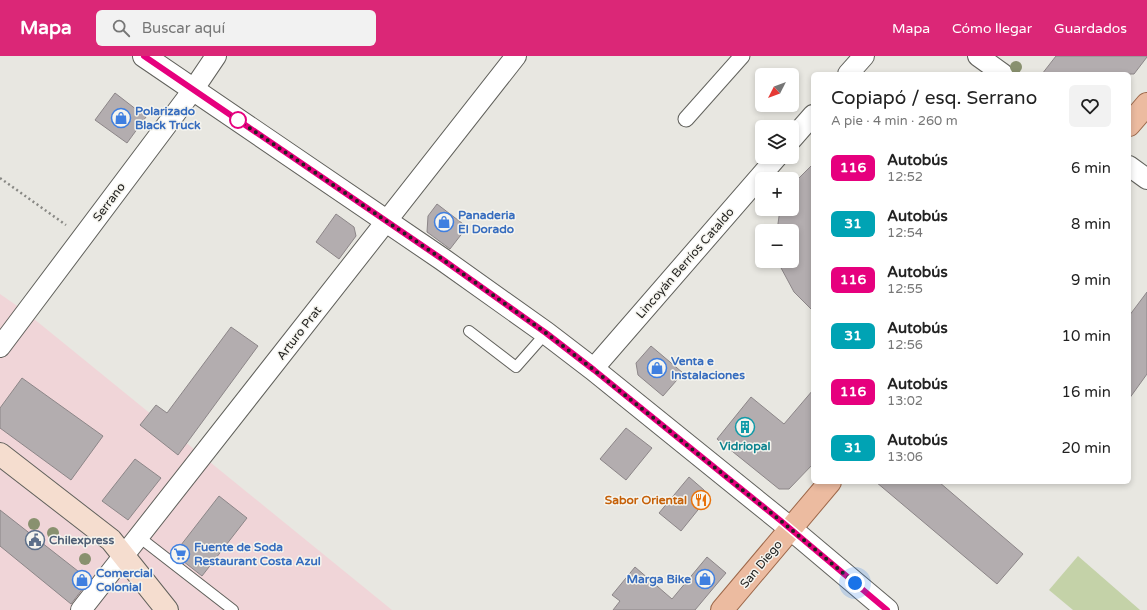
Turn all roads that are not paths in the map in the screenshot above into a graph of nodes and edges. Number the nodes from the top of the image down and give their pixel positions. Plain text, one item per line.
1 (144, 56) edge
2 (216, 56) edge
3 (516, 56) edge
4 (742, 56) edge
5 (864, 56) edge
6 (978, 56) edge
7 (850, 72) edge
8 (1000, 72) edge
9 (193, 90) junction
10 (1147, 104) edge
11 (811, 117) edge
12 (686, 119) dead end
13 (1131, 123) edge
14 (799, 131) edge
15 (771, 164) edge
16 (1131, 167) edge
17 (1147, 179) edge
18 (386, 221) junction
19 (469, 331) dead end
20 (546, 333) junction
21 (0, 347) edge
22 (594, 370) junction
23 (0, 454) edge
24 (828, 484) edge
25 (791, 529) junction
26 (139, 536) junction
27 (123, 557) junction
28 (81, 610) edge
29 (167, 610) edge
30 (233, 610) edge
31 (722, 610) edge
32 (887, 610) edge

1 - 9 street
2 - 9 street, Serrano
3 - 18 street, Arturo Prat
4 - 12 street
5 - 7 street
6 - 8 street
9 - 18 street
9 - 21 street, Serrano
10 - 13 main road
11 - 14 street
15 - 22 street, Lincoyán Berríos Cataldo
16 - 17 street
18 - 20 street
18 - 26 street, Arturo Prat
19 - 20 lane
20 - 22 street
22 - 25 street
23 - 27 main road
24 - 25 main road, San Diego
25 - 31 main road, San Diego
25 - 32 street
26 - 27 street, Arturo Prat
26 - 30 lane
27 - 28 street, Arturo Prat
27 - 29 main road

